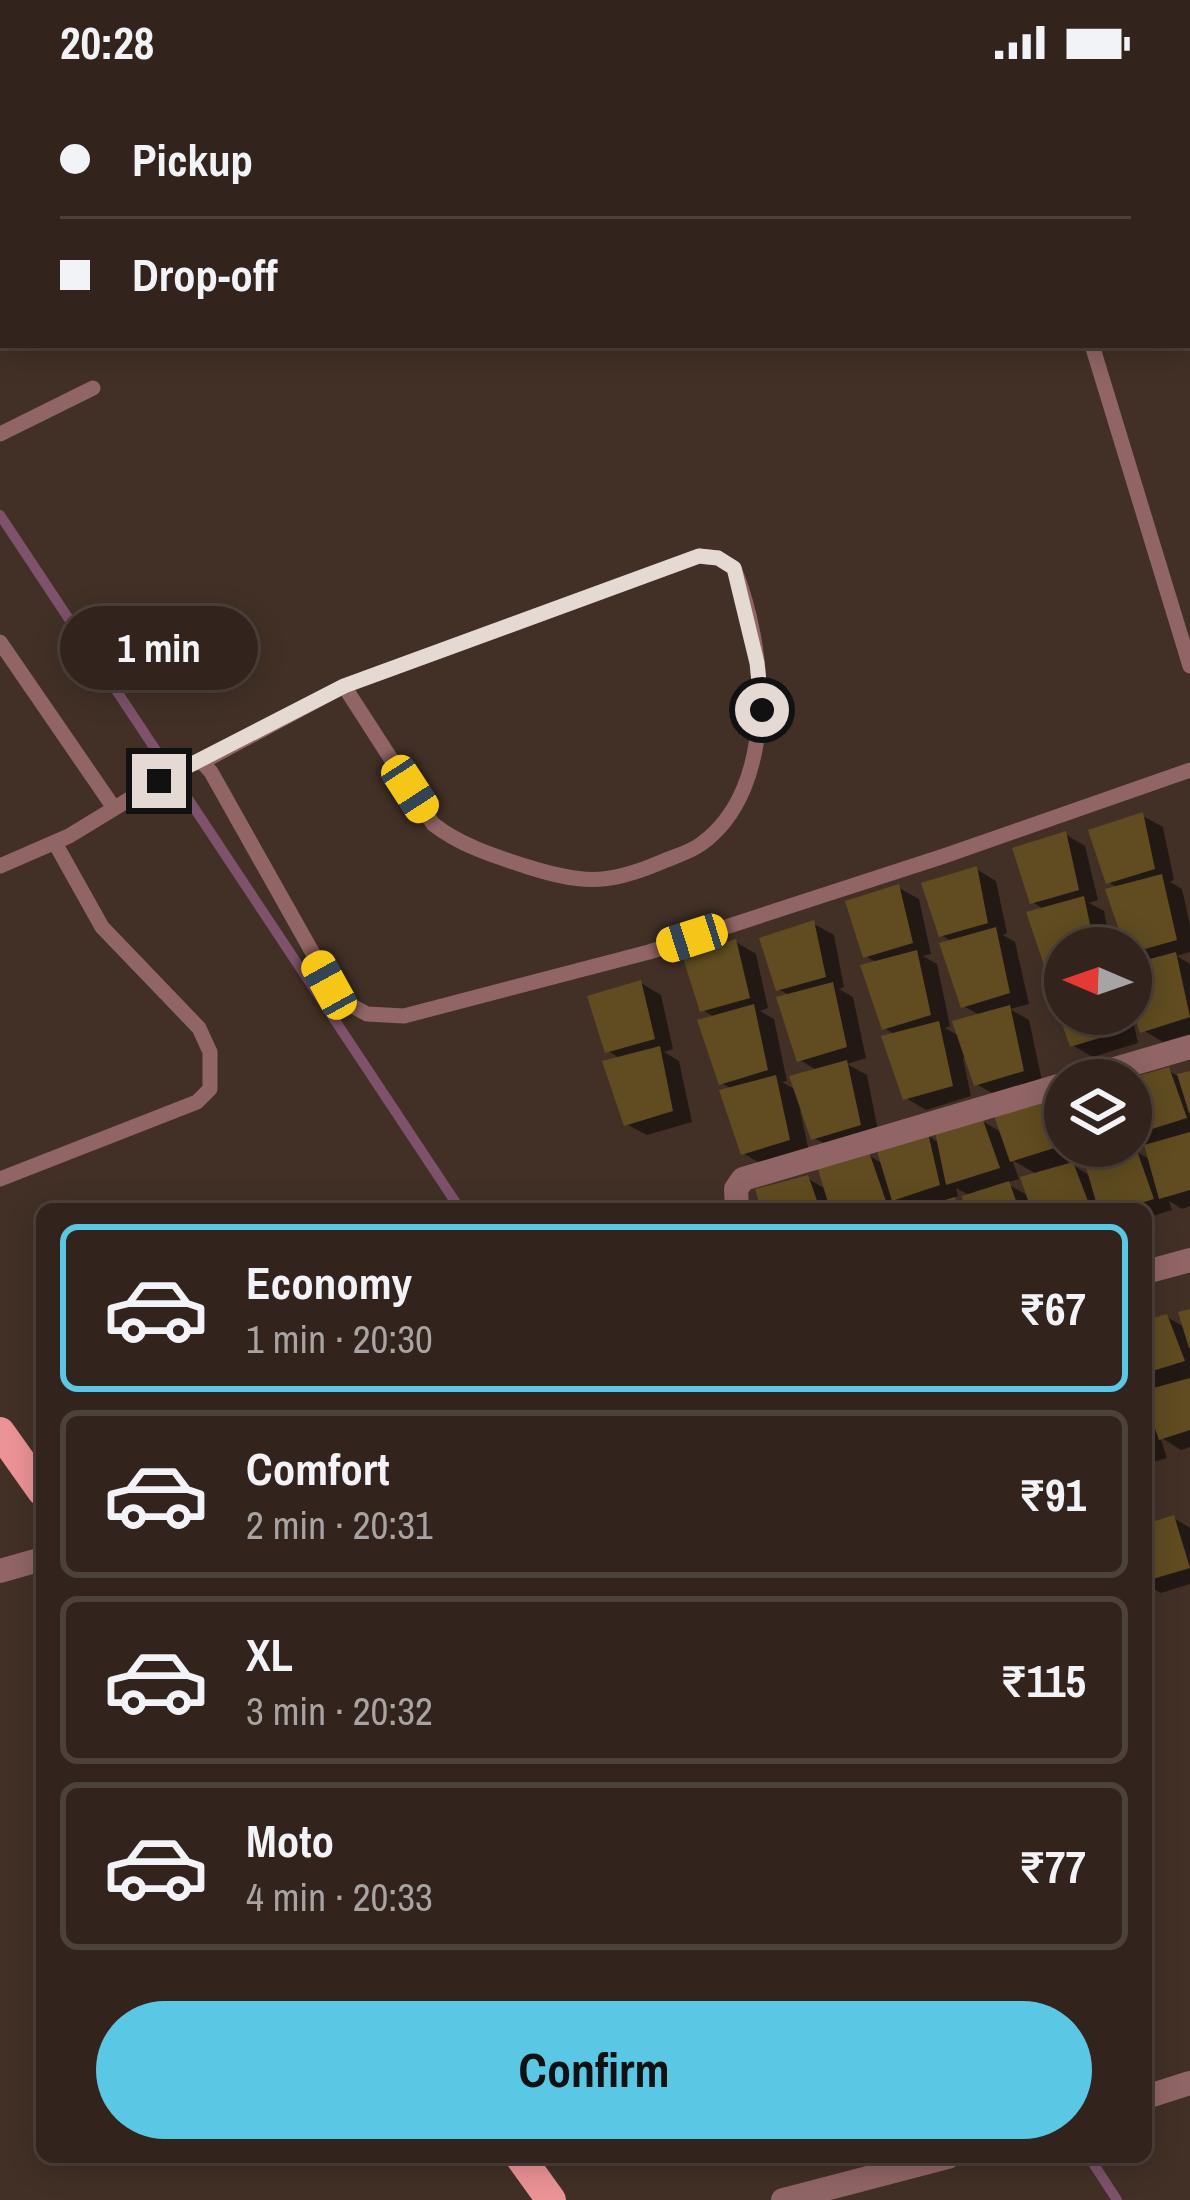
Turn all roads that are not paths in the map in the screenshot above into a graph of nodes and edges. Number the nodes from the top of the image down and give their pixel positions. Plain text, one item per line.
1 (1093, 348) edge
2 (94, 388) dead end
3 (0, 434) edge
4 (0, 642) edge
5 (1190, 666) edge
6 (344, 686) junction
7 (195, 763) junction
8 (1190, 770) edge
9 (114, 808) junction
10 (55, 843) junction
11 (0, 866) edge
12 (1190, 1047) edge
13 (1149, 1059) edge
14 (1044, 1090) edge
15 (0, 1179) edge
16 (737, 1203) edge
17 (1190, 1260) edge
18 (1152, 1270) edge
19 (0, 1432) edge
20 (36, 1483) edge
21 (36, 1561) edge
22 (0, 1571) edge
23 (1190, 2083) edge
24 (1152, 2095) edge
25 (524, 2163) edge
26 (925, 2163) edge
27 (551, 2200) edge
28 (783, 2200) edge

1 - 5 lane
2 - 3 lane
4 - 9 lane
6 - 6 lane
6 - 7 lane
7 - 8 lane
7 - 9 lane
9 - 10 lane
10 - 11 lane
10 - 15 lane
12 - 13 street
14 - 16 street
17 - 18 street
19 - 20 main road
21 - 22 street
23 - 24 street
25 - 27 main road
26 - 28 street

